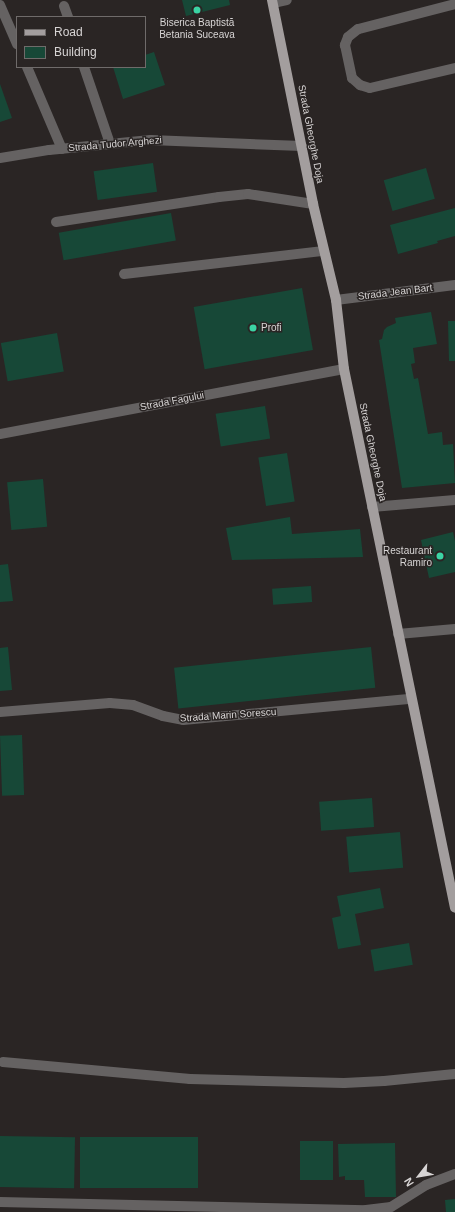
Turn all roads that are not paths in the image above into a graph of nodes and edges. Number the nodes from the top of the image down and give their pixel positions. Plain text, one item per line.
1 (287, 0) edge
2 (273, 2) edge
3 (455, 4) edge
4 (0, 5) edge
5 (64, 6) dead end
6 (68, 16) edge
7 (16, 42) edge
8 (27, 68) edge
9 (84, 68) edge
10 (455, 68) edge
11 (110, 144) junction
12 (302, 146) junction
13 (62, 149) junction
14 (0, 158) edge
15 (313, 204) junction
16 (56, 222) dead end
17 (324, 251) junction
18 (124, 274) dead end
19 (455, 285) edge
20 (336, 300) junction
21 (344, 369) junction
22 (0, 434) edge
23 (455, 500) edge
24 (372, 506) junction
25 (455, 629) edge
26 (398, 634) junction
27 (411, 699) junction
28 (0, 712) edge
29 (455, 908) edge
30 (3, 1062) dead end
31 (455, 1074) edge
32 (455, 1174) edge
33 (0, 1202) edge

1 - 2 street
2 - 12 main road, Strada Gheorghe Doja
3 - 10 street
4 - 7 street
5 - 6 street
8 - 13 street
9 - 11 street
11 - 12 street, Strada Tudor Arghezi
11 - 13 street, Strada Tudor Arghezi
12 - 15 main road, Strada Gheorghe Doja
13 - 14 street, Strada Tudor Arghezi
15 - 16 street
15 - 17 main road, Strada Gheorghe Doja
17 - 18 street
17 - 20 main road, Strada Gheorghe Doja
19 - 20 street, Strada Jean Bart
20 - 21 main road, Strada Gheorghe Doja
21 - 22 street, Strada Fagului
21 - 24 main road, Strada Gheorghe Doja
23 - 24 street
24 - 26 main road, Strada Gheorghe Doja
25 - 26 street
26 - 27 main road, Strada Gheorghe Doja
27 - 28 street, Strada Marin Sorescu
27 - 29 main road, Strada Gheorghe Doja
30 - 31 street
32 - 33 street

